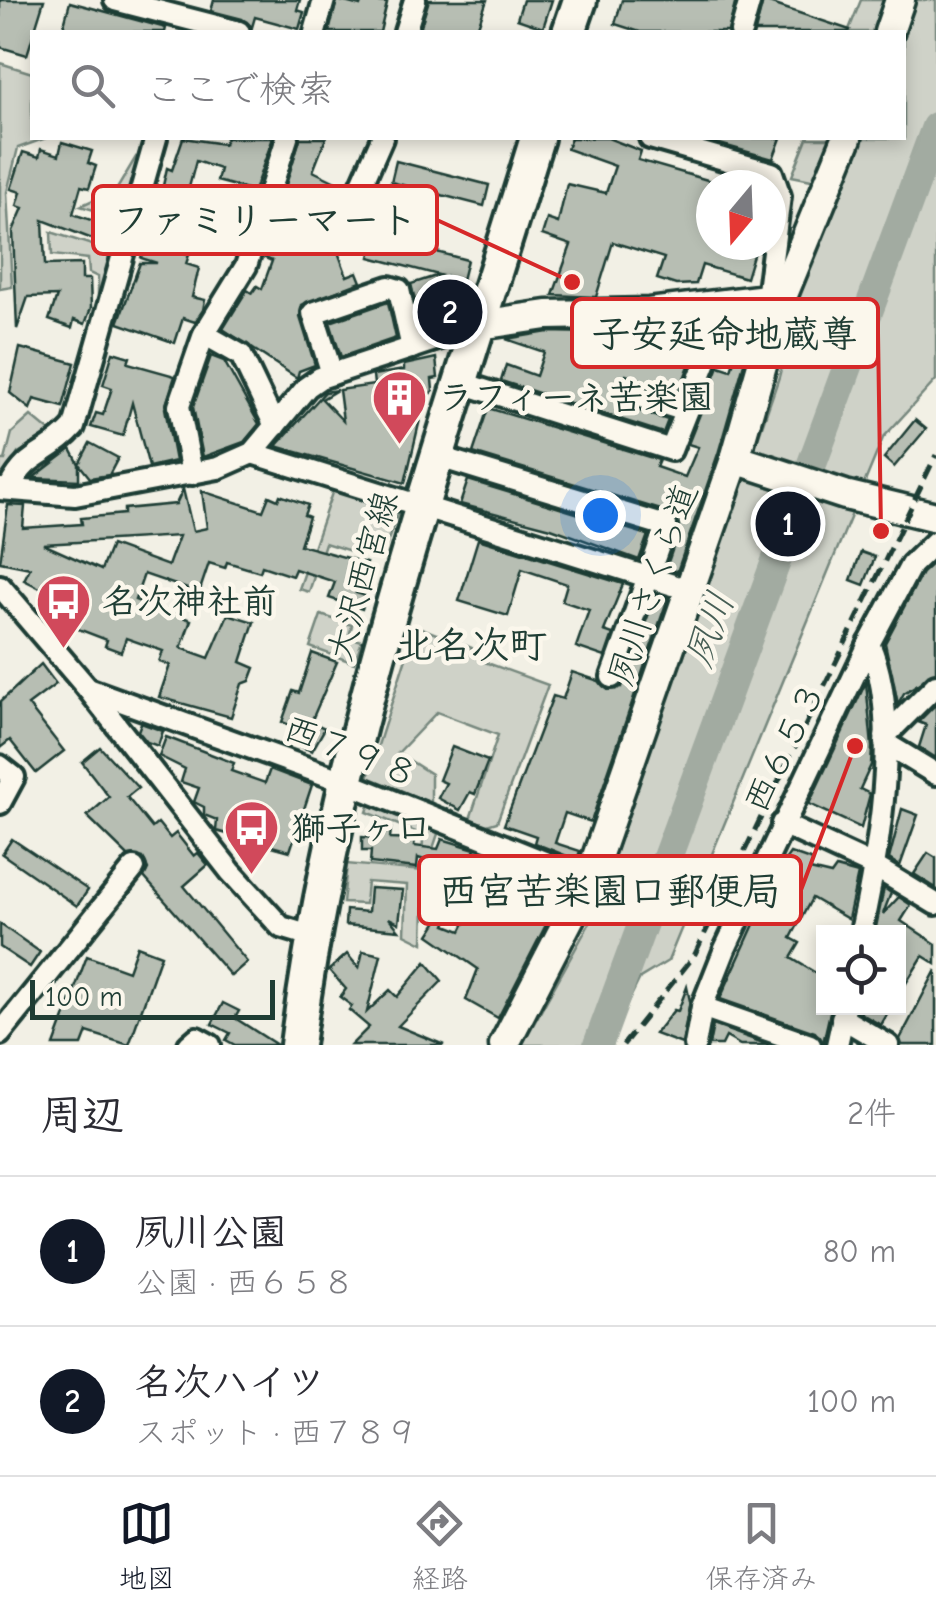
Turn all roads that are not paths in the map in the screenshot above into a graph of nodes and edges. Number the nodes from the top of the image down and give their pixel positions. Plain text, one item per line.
1 (115, 0) edge
2 (324, 0) edge
3 (414, 0) edge
4 (580, 0) edge
5 (750, 0) edge
6 (884, 0) edge
7 (900, 0) edge
8 (190, 18) edge
9 (232, 30) edge
10 (316, 30) edge
11 (406, 30) edge
12 (571, 30) edge
13 (742, 30) edge
14 (888, 30) edge
15 (889, 30) edge
16 (155, 140) edge
17 (286, 140) edge
18 (381, 140) edge
19 (536, 140) edge
20 (663, 140) edge
21 (845, 140) edge
22 (709, 147) edge
23 (266, 216) junction
24 (773, 300) junction
25 (717, 303) junction
26 (480, 326) junction
27 (204, 334) junction
28 (412, 348) junction
29 (332, 374) junction
30 (462, 383) junction
31 (631, 394) dead end
32 (686, 411) junction
33 (275, 426) junction
34 (252, 453) junction
35 (439, 457) junction
36 (735, 459) junction
37 (192, 474) junction
38 (5, 488) edge
39 (424, 505) junction
40 (936, 517) edge
41 (936, 541) edge
42 (646, 577) junction
43 (0, 586) edge
44 (690, 590) junction
45 (869, 644) junction
46 (612, 677) dead end
47 (936, 685) edge
48 (88, 689) junction
49 (885, 740) junction
50 (0, 766) edge
51 (936, 774) edge
52 (344, 781) junction
53 (0, 803) edge
54 (782, 824) junction
55 (134, 868) dead end
56 (876, 868) junction
57 (590, 880) junction
58 (936, 904) edge
59 (863, 925) edge
60 (311, 936) junction
61 (702, 1007) junction
62 (844, 1015) edge
63 (847, 1015) edge
64 (0, 1034) edge
65 (189, 1045) edge
66 (210, 1045) edge
67 (296, 1045) edge
68 (504, 1045) edge
69 (695, 1045) edge
70 (810, 1045) edge
71 (837, 1045) edge
72 (888, 1045) edge

1 - 8 street
2 - 10 street
3 - 11 street
4 - 12 main road
5 - 13 street
6 - 14 street
7 - 15 street
8 - 9 street
16 - 38 street
17 - 23 street
18 - 23 street
19 - 26 main road, 大沢西宮線
20 - 22 street
21 - 24 street, 夙川さくら道
22 - 24 street
23 - 27 street
24 - 25 street
24 - 36 street, 夙川さくら道
25 - 26 street
25 - 32 street
26 - 28 street
26 - 30 main road, 大沢西宮線
27 - 33 street
27 - 37 street
28 - 29 street
28 - 29 street
29 - 33 street
30 - 32 street
30 - 35 main road, 大沢西宮線
31 - 32 street
33 - 34 street
34 - 37 street
34 - 39 street
35 - 39 main road, 大沢西宮線
35 - 42 street
36 - 40 street
36 - 44 street, 夙川さくら道
37 - 38 street
39 - 42 street
39 - 52 main road, 大沢西宮線
41 - 45 street, 西６５３
42 - 44 street
42 - 46 street
43 - 48 street
44 - 57 street, 夙川さくら道
45 - 49 street
45 - 54 street, 西６５３
47 - 49 street
48 - 52 street, 西７９８
48 - 60 street
49 - 51 street
49 - 56 street
50 - 53 street
52 - 57 street, 西７９８
52 - 60 main road, 大沢西宮線
54 - 56 street
54 - 61 street, 西６５３
55 - 64 street
56 - 58 street
56 - 59 street
57 - 68 street, 夙川さくら道
60 - 67 main road, 大沢西宮線
61 - 69 street, 西６５３
61 - 70 street
62 - 71 street
63 - 72 street
65 - 66 street

